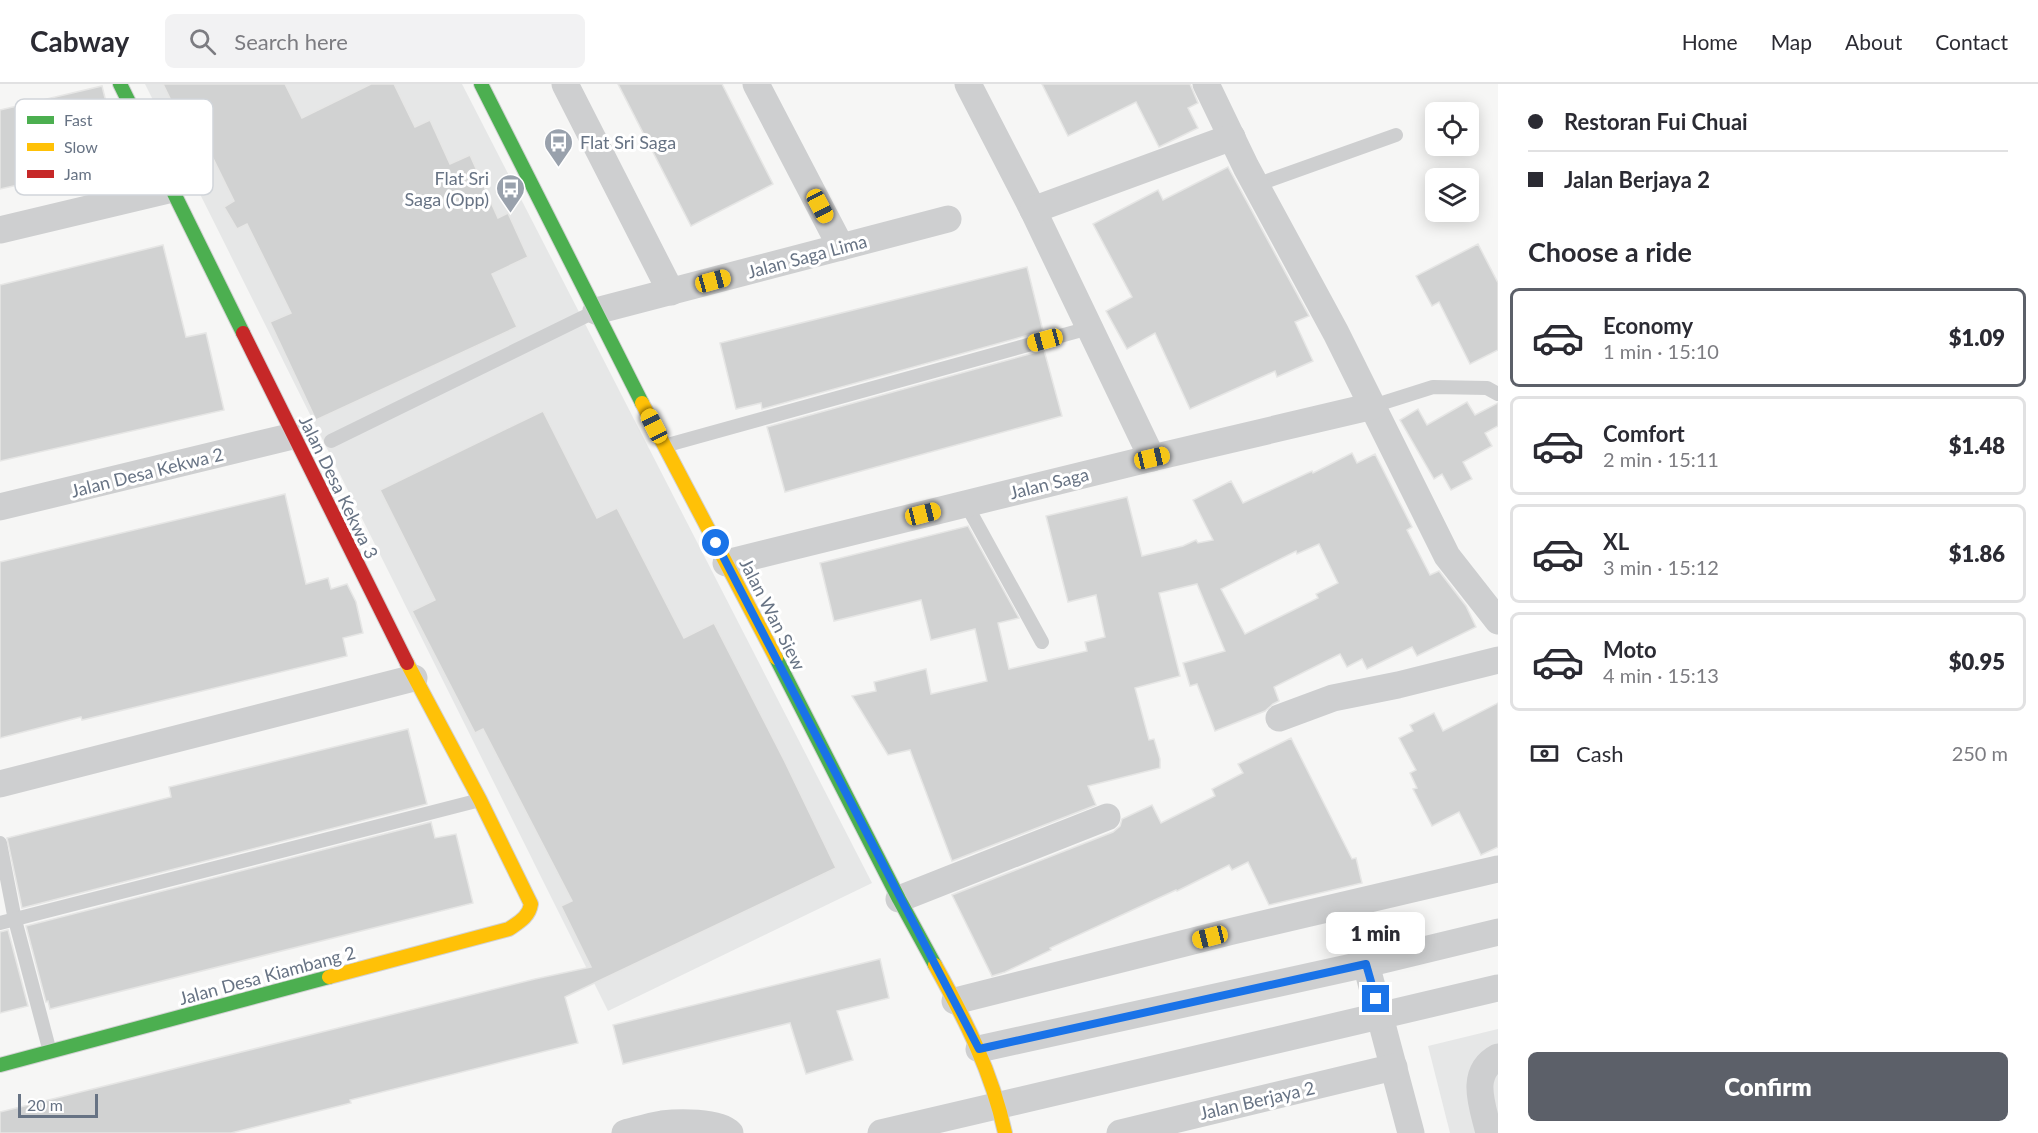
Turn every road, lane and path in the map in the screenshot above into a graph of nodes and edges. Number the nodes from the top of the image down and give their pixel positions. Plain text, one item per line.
1 (120, 84) edge
2 (481, 84) edge
3 (565, 84) edge
4 (756, 84) edge
5 (968, 84) edge
6 (1206, 84) edge
7 (127, 99) edge
8 (1396, 135) dead end
9 (1232, 137) junction
10 (1256, 185) junction
11 (147, 195) edge
12 (175, 195) edge
13 (1033, 210) junction
14 (948, 219) dead end
15 (0, 230) edge
16 (841, 247) junction
17 (671, 292) junction
18 (596, 311) junction
19 (1089, 328) junction
20 (1498, 394) edge
21 (1373, 406) junction
22 (293, 436) junction
23 (332, 441) dead end
24 (664, 446) junction
25 (1152, 458) junction
26 (966, 504) junction
27 (0, 507) edge
28 (726, 562) junction
29 (1498, 621) edge
30 (1042, 642) dead end
31 (1498, 660) edge
32 (414, 678) junction
33 (1279, 718) dead end
34 (0, 784) edge
35 (480, 800) junction
36 (1107, 817) dead end
37 (0, 843) edge
38 (1498, 869) edge
39 (899, 899) junction
40 (531, 904) joint
41 (15, 920) junction
42 (0, 923) edge
43 (1498, 932) edge
44 (1366, 964) junction
45 (1498, 988) edge
46 (955, 1002) junction
47 (1381, 1017) junction
48 (979, 1049) junction
49 (50, 1052) junction
50 (1498, 1057) edge
51 (0, 1065) edge
52 (1394, 1068) junction
53 (999, 1104) junction
54 (625, 1133) edge
55 (730, 1133) edge
56 (881, 1133) edge
57 (1005, 1133) edge
58 (1120, 1133) edge
59 (1411, 1133) edge
60 (1489, 1133) edge

1 - 7 street, Jalan Desa Kekwa 3
2 - 18 street, Jalan Wan Siew
3 - 17 street
4 - 16 street
5 - 13 street
6 - 9 street
8 - 10 lane
9 - 10 street
9 - 13 street
10 - 21 street
11 - 15 street
12 - 22 street, Jalan Desa Kekwa 3
13 - 19 street
14 - 16 street, Jalan Saga Lima
16 - 17 street, Jalan Saga Lima
17 - 18 street, Jalan Saga Lima
18 - 23 lane
18 - 24 street, Jalan Wan Siew
19 - 24 lane
19 - 25 street
20 - 21 lane, Jalan Saga
21 - 25 street, Jalan Saga
21 - 29 street
22 - 27 street, Jalan Desa Kekwa 2
22 - 32 street, Jalan Desa Kekwa 3
24 - 28 street, Jalan Wan Siew
25 - 26 street, Jalan Saga
26 - 28 street, Jalan Saga
26 - 30 lane
28 - 39 street, Jalan Wan Siew
31 - 33 street
32 - 34 street
32 - 35 street, Jalan Desa Kekwa 3
35 - 40 street, Jalan Desa Kekwa 3
35 - 41 lane
36 - 39 street
37 - 41 lane
38 - 46 street
39 - 46 street, Jalan Wan Siew
40 - 49 street, Jalan Desa Kiambang 2
41 - 42 lane
41 - 49 lane
43 - 44 street
44 - 47 street
44 - 48 street
45 - 47 street
46 - 48 street, Jalan Wan Siew
47 - 52 street
47 - 53 street
48 - 53 street, Jalan Wan Siew
49 - 51 street, Jalan Desa Kiambang 2
50 - 60 street
52 - 58 street, Jalan Berjaya 2
52 - 59 street
53 - 56 street
53 - 57 street, Jalan Wan Siew
54 - 55 street

